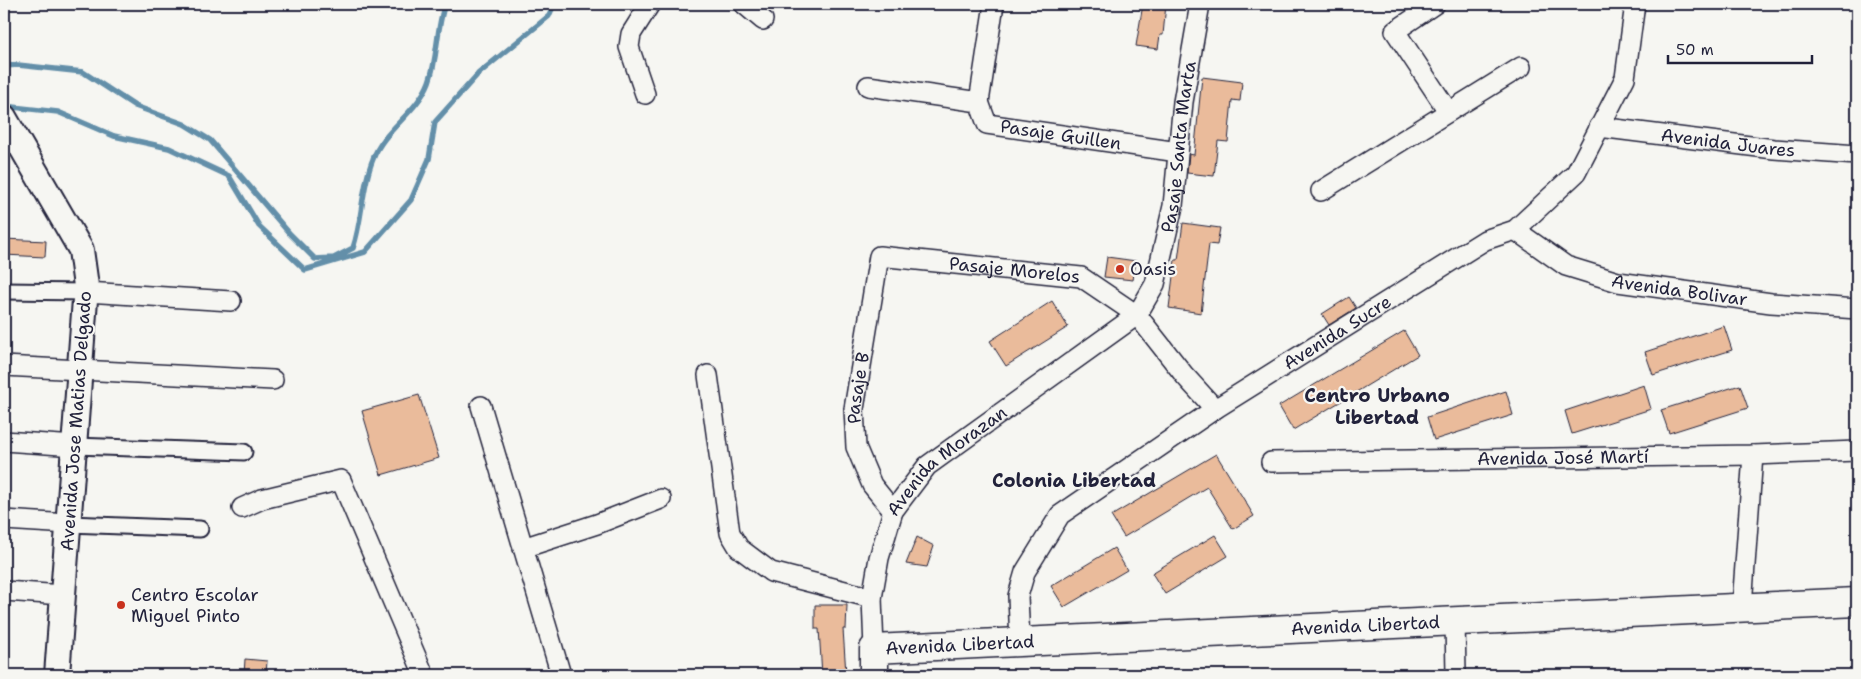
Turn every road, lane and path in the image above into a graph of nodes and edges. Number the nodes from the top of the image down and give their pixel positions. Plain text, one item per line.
1 (650, 4) edge
2 (744, 4) edge
3 (994, 4) edge
4 (1200, 4) edge
5 (1435, 4) edge
6 (1635, 4) edge
7 (763, 20) dead end
8 (1521, 67) dead end
9 (868, 86) dead end
10 (645, 94) dead end
11 (979, 102) junction
12 (1448, 112) junction
13 (7, 122) edge
14 (1599, 127) junction
15 (1178, 152) junction
16 (1857, 154) edge
17 (1321, 192) dead end
18 (1515, 230) junction
19 (879, 256) joint
20 (4, 291) edge
21 (86, 292) junction
22 (231, 301) dead end
23 (1857, 309) edge
24 (1137, 315) junction
25 (4, 366) edge
26 (80, 369) junction
27 (708, 375) dead end
28 (272, 380) dead end
29 (481, 406) dead end
30 (1215, 409) junction
31 (4, 441) edge
32 (75, 446) junction
33 (1857, 451) edge
34 (244, 452) dead end
35 (1753, 455) junction
36 (1271, 462) dead end
37 (661, 499) dead end
38 (242, 508) dead end
39 (893, 511) junction
40 (4, 520) edge
41 (69, 524) junction
42 (200, 529) dead end
43 (523, 548) junction
44 (4, 591) edge
45 (63, 595) junction
46 (872, 598) junction
47 (1857, 602) edge
48 (1742, 606) junction
49 (1455, 620) junction
50 (1020, 643) junction
51 (874, 662) edge
52 (57, 675) edge
53 (424, 675) edge
54 (561, 675) edge
55 (1456, 675) edge

1 - 10 street
2 - 7 street
3 - 11 street
4 - 15 street, Pasaje Santa Marta
5 - 12 street
6 - 14 street, Avenida Sucre
8 - 12 street
9 - 11 street, Pasaje Guillen
11 - 15 street, Pasaje Guillen
12 - 17 street
13 - 21 street, Avenida Jose Matias Delgado
14 - 16 street, Avenida Juares
14 - 18 street, Avenida Sucre
15 - 24 street, Pasaje Santa Marta
18 - 23 street, Avenida Bolivar
18 - 30 street, Avenida Sucre
19 - 24 street, Pasaje Morelos
19 - 39 street, Pasaje B
20 - 21 street
21 - 22 street
21 - 26 street, Avenida Jose Matias Delgado
24 - 30 street, Pasaje Morelos
24 - 39 street, Avenida Morazan
25 - 26 street
26 - 28 street
26 - 32 street, Avenida Jose Matias Delgado
27 - 46 street
29 - 43 street
30 - 50 street, Avenida Sucre
31 - 32 street
32 - 34 street
32 - 41 street, Avenida Jose Matias Delgado
33 - 35 street, Avenida José Martí
35 - 36 street, Avenida José Martí
35 - 48 street
37 - 43 street
38 - 53 street
39 - 46 street, Avenida Morazan
40 - 41 street
41 - 42 street
41 - 45 street, Avenida Jose Matias Delgado
43 - 54 street
44 - 45 street
45 - 52 street, Avenida Jose Matias Delgado
46 - 51 street, Avenida Morazan
47 - 48 main road, Avenida Libertad
48 - 49 main road, Avenida Libertad
49 - 50 main road, Avenida Libertad
49 - 55 street
50 - 51 main road, Avenida Libertad

